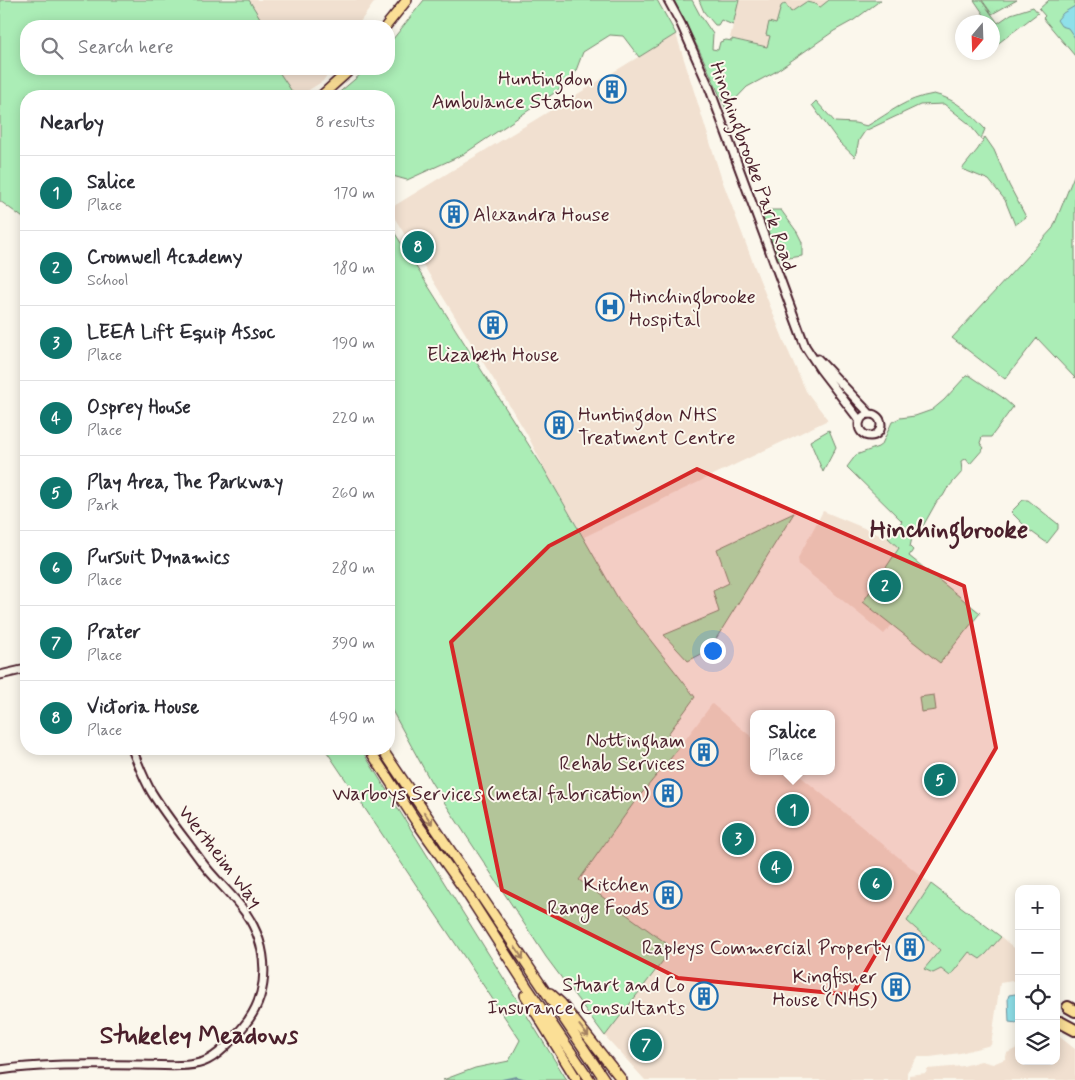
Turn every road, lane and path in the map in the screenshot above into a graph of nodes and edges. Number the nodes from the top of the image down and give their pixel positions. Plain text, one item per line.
1 (407, 0) edge
2 (668, 0) edge
3 (391, 20) edge
4 (344, 75) edge
5 (328, 90) edge
6 (805, 346) junction
7 (870, 414) junction
8 (860, 420) junction
9 (20, 670) edge
10 (0, 675) edge
11 (135, 755) edge
12 (373, 755) edge
13 (386, 755) edge
14 (456, 881) junction
15 (539, 982) junction
16 (1060, 1022) dead end
17 (1075, 1030) edge
18 (0, 1070) edge
19 (577, 1080) edge
20 (590, 1080) edge
21 (605, 1080) edge
22 (622, 1080) edge

1 - 3 main road
2 - 6 street, Hinchingbrooke Park Road
4 - 5 main road
6 - 7 street, Hinchingbrooke Park Road
6 - 8 street, Hinchingbrooke Park Road
7 - 8 street
7 - 8 street
9 - 10 street
11 - 18 street, Wertheim Way
12 - 14 main road
13 -> 15 main road
14 - 19 main road
14 - 20 main road
15 - 21 main road
15 -> 22 main road
16 - 17 highway

